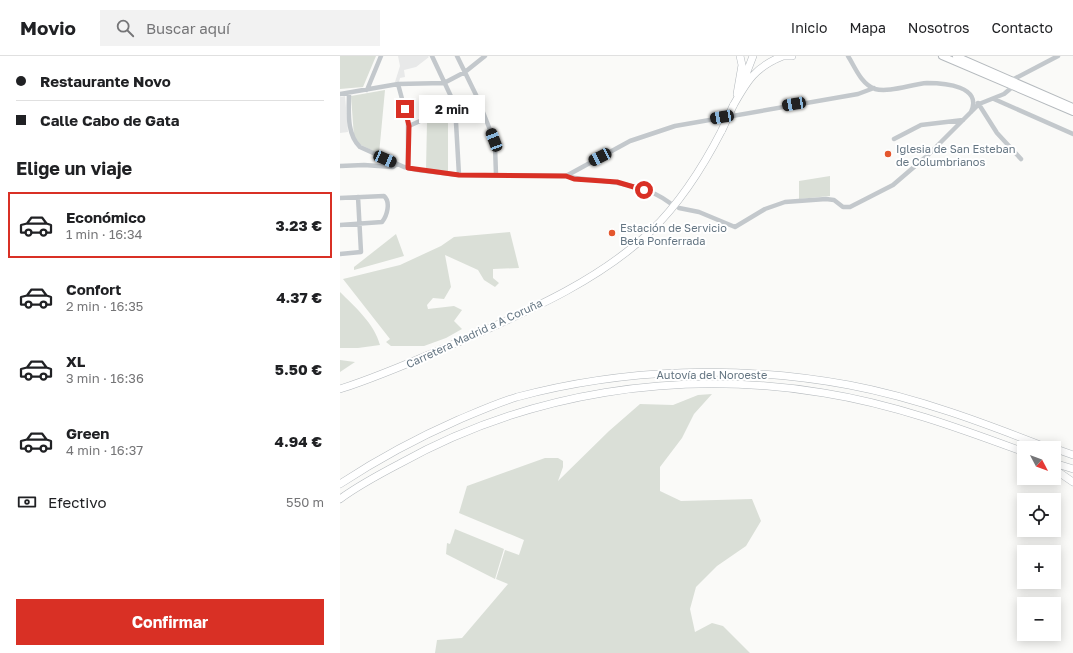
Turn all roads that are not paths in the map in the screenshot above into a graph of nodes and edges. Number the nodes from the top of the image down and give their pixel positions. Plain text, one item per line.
1 (381, 56) edge
2 (432, 56) edge
3 (457, 56) edge
4 (485, 56) edge
5 (740, 56) edge
6 (753, 56) edge
7 (782, 56) edge
8 (792, 56) edge
9 (848, 56) edge
10 (942, 56) edge
11 (956, 56) edge
12 (1058, 56) edge
13 (465, 72) junction
14 (444, 83) junction
15 (1012, 83) junction
16 (398, 84) junction
17 (874, 88) junction
18 (367, 90) junction
19 (349, 93) junction
20 (340, 94) edge
21 (994, 99) junction
22 (973, 101) junction
23 (979, 104) junction
24 (455, 105) junction
25 (733, 106) junction
26 (1073, 108) edge
27 (1073, 112) edge
28 (969, 115) junction
29 (963, 120) junction
30 (409, 126) junction
31 (1073, 134) edge
32 (894, 139) dead end
33 (1021, 159) dead end
34 (397, 164) junction
35 (340, 166) edge
36 (408, 168) junction
37 (459, 175) junction
38 (496, 175) junction
39 (566, 176) junction
40 (358, 197) junction
41 (340, 198) edge
42 (670, 203) dead end
43 (679, 208) dead end
44 (360, 224) junction
45 (340, 225) edge
46 (340, 254) edge
47 (340, 389) edge
48 (911, 413) junction
49 (1001, 430) junction
50 (1030, 441) edge
51 (1017, 449) edge
52 (1061, 452) edge
53 (1017, 453) edge
54 (1073, 456) edge
55 (1061, 465) edge
56 (1073, 469) edge
57 (1061, 474) edge
58 (1073, 482) edge
59 (340, 484) edge
60 (340, 499) edge

1 - 18 street
2 - 14 street
3 - 13 street
4 - 13 street
5 - 25 highway
6 - 25 highway, Carretera Madrid a A Coruña
7 - 8 highway
7 - 25 highway
9 - 17 street
10 - 15 main road
11 - 15 main road
12 - 15 street
13 - 14 street
13 - 38 street
14 - 16 street
14 - 24 street
15 - 21 street
15 - 26 main road
15 - 27 main road
16 - 18 street
16 - 30 street
17 - 22 street
17 - 39 street
18 - 19 street
19 - 20 street
19 - 34 street
21 - 23 street
21 - 31 street
22 - 23 street
22 - 28 street
23 - 28 street
23 - 33 street
24 - 30 street
24 - 37 street
25 - 47 highway, Carretera Madrid a A Coruña, bridge
28 - 29 street
29 - 32 street
29 - 43 street
30 - 36 street
34 - 35 street
34 - 36 street
36 - 37 street
37 - 38 street
38 - 39 street
39 - 42 street
40 - 41 street
40 - 44 street
40 - 44 street
44 - 45 street
44 - 46 street
48 - 51 highway, Autovía del Noroeste
48 - 53 highway
48 - 60 highway, Autovía del Noroeste
49 - 50 highway, Autovía del Noroeste
49 - 54 highway
49 - 59 highway, Autovía del Noroeste
52 - 54 highway
55 - 56 highway
57 - 58 highway

